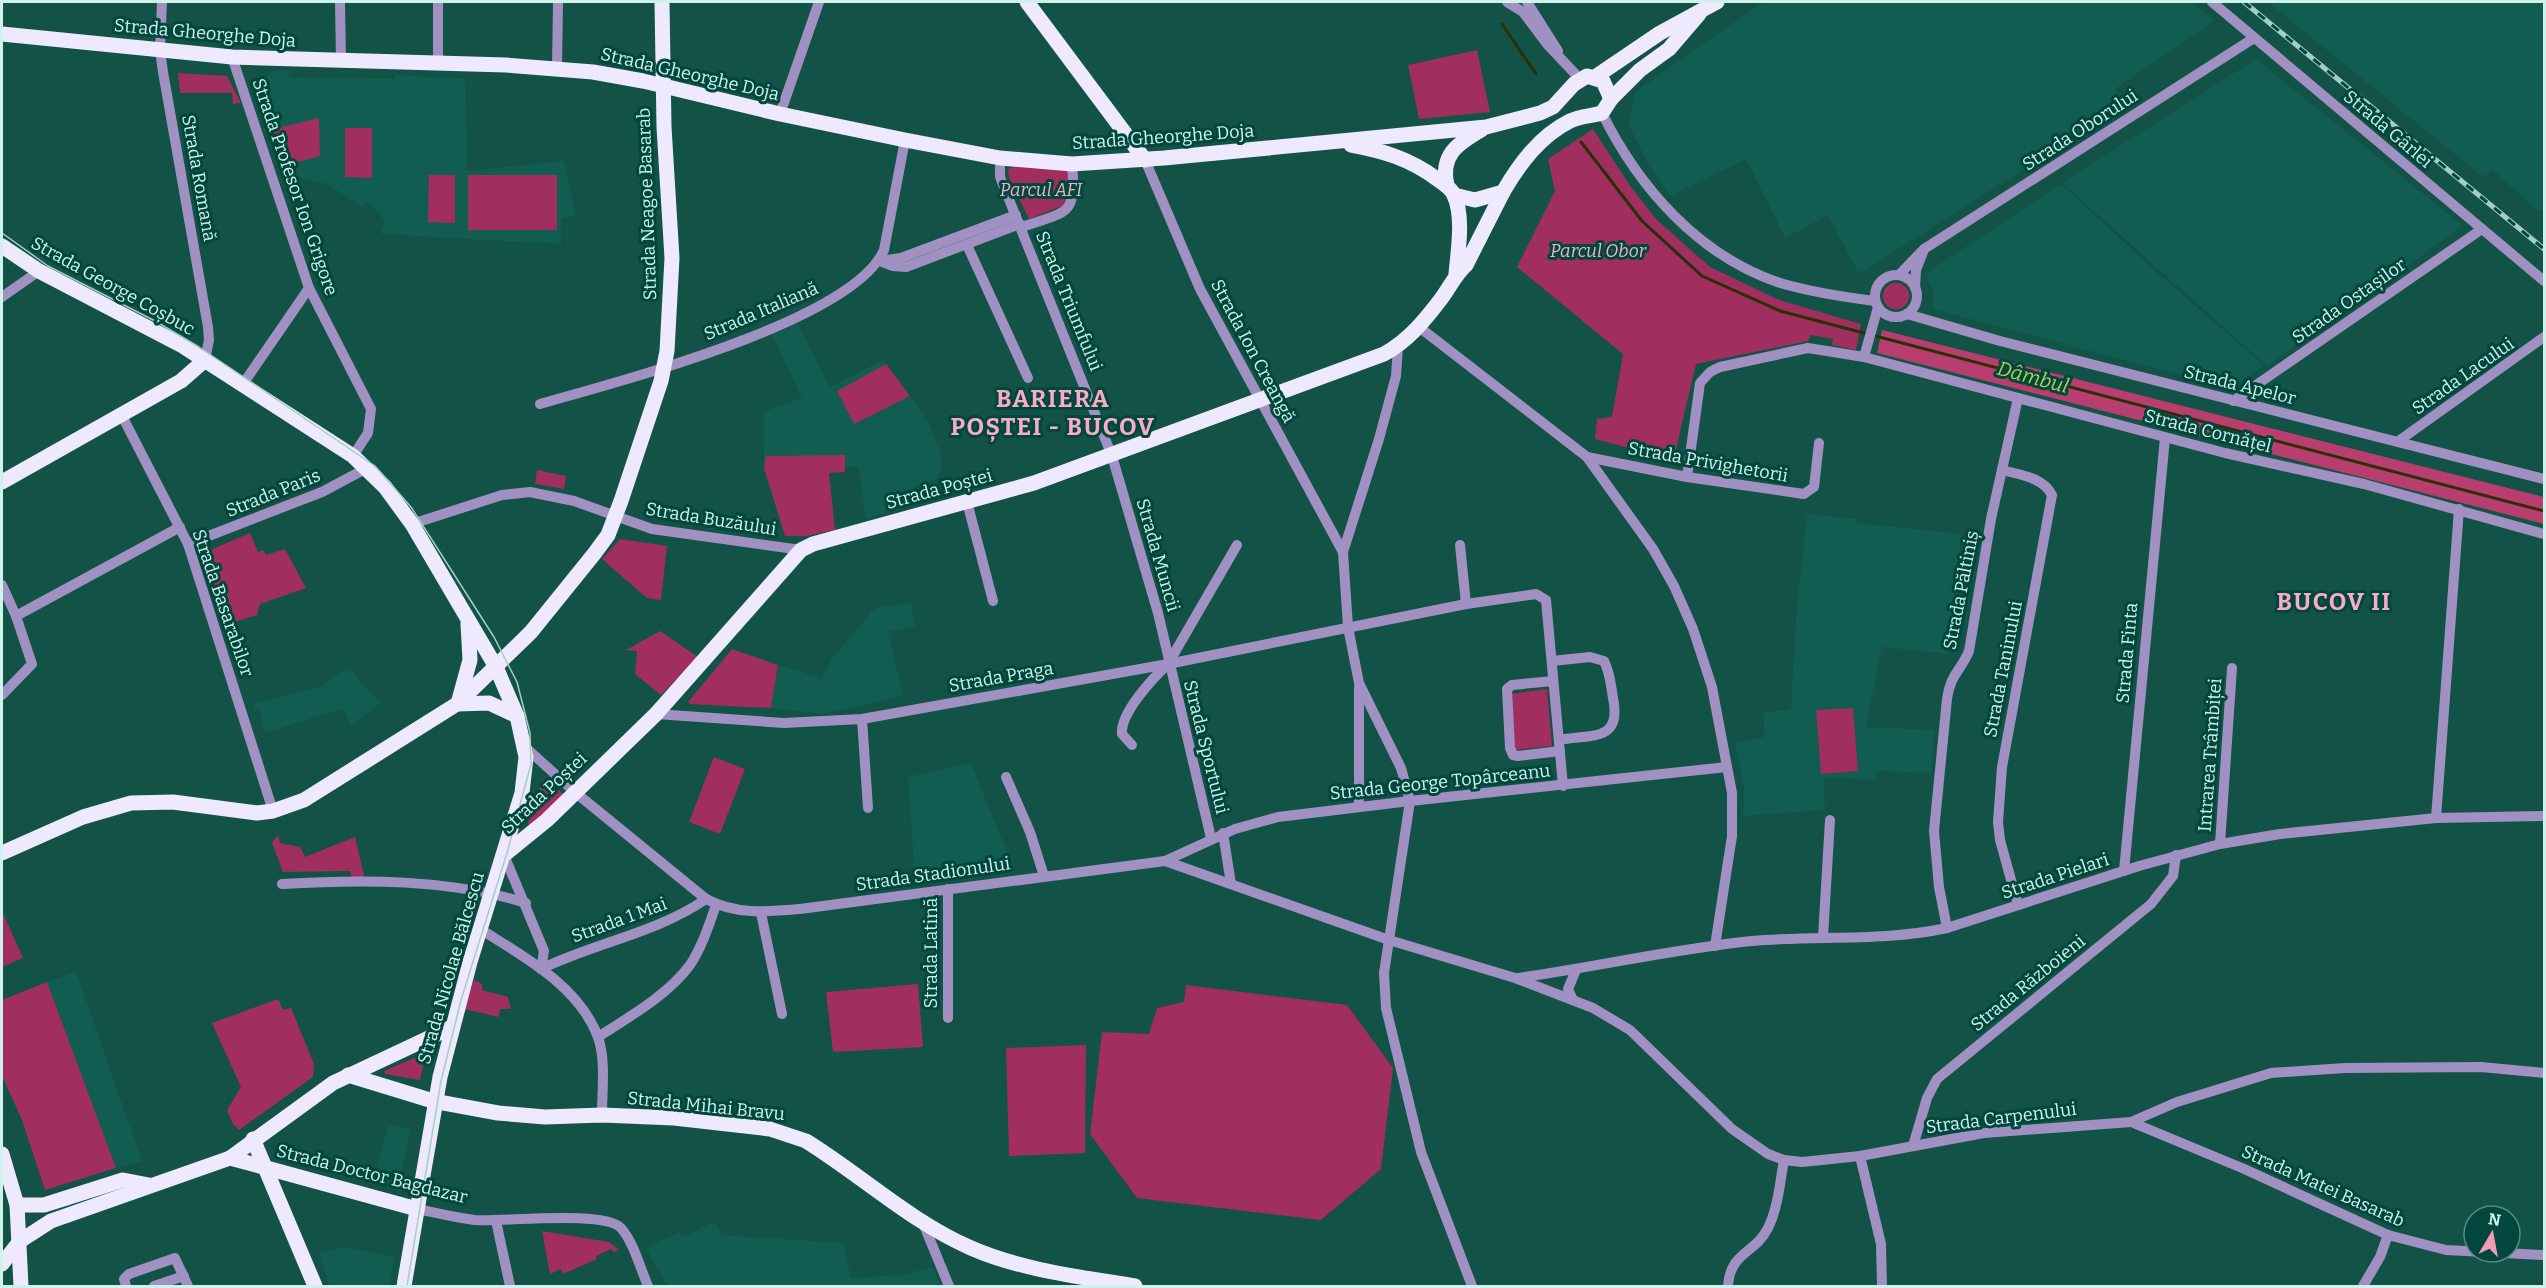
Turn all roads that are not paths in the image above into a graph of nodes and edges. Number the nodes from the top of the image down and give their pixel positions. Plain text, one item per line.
1 (162, 2) edge
2 (340, 2) edge
3 (438, 2) edge
4 (558, 2) edge
5 (662, 2) edge
6 (819, 2) edge
7 (1027, 2) edge
8 (1507, 2) edge
9 (1527, 2) edge
10 (1717, 2) edge
11 (2212, 2) edge
12 (1699, 14) junction
13 (2, 34) edge
14 (2254, 38) junction
15 (160, 50) junction
16 (232, 57) junction
17 (1562, 59) junction
18 (341, 61) junction
19 (438, 64) junction
20 (557, 68) junction
21 (1587, 78) junction
22 (662, 85) junction
23 (1611, 99) junction
24 (1602, 113) junction
25 (780, 114) junction
26 (1486, 127) junction
27 (905, 140) junction
28 (1331, 141) junction
29 (1000, 158) junction
30 (1145, 160) junction
31 (1072, 164) junction
32 (1450, 190) junction
33 (1503, 192) junction
34 (1019, 222) junction
35 (2482, 229) junction
36 (968, 245) junction
37 (2, 246) edge
38 (1924, 249) junction
39 (880, 261) junction
40 (39, 271) junction
41 (1456, 274) junction
42 (1899, 274) junction
43 (2544, 281) edge
44 (1876, 287) junction
45 (309, 288) junction
46 (1916, 288) junction
47 (2, 297) edge
48 (1853, 298) junction
49 (1916, 302) junction
50 (1876, 304) junction
51 (1907, 314) junction
52 (1929, 322) junction
53 (1419, 327) junction
54 (2544, 338) edge
55 (1398, 346) junction
56 (1865, 355) junction
57 (206, 360) junction
58 (664, 368) junction
59 (1028, 378) dead end
60 (243, 384) junction
61 (2018, 398) junction
62 (1259, 399) junction
63 (2233, 400) junction
64 (540, 404) dead end
65 (121, 414) junction
66 (2165, 438) junction
67 (2400, 440) junction
68 (1819, 443) dead end
69 (353, 456) junction
70 (1112, 456) junction
71 (1587, 457) junction
72 (368, 468) junction
73 (2002, 470) junction
74 (1687, 477) junction
75 (2544, 479) edge
76 (2, 482) edge
77 (967, 502) junction
78 (2458, 509) junction
79 (616, 516) junction
80 (412, 524) junction
81 (180, 527) junction
82 (2544, 534) edge
83 (188, 544) junction
84 (1237, 545) dead end
85 (1460, 545) dead end
86 (801, 550) junction
87 (1343, 552) junction
88 (2, 585) edge
89 (993, 601) dead end
90 (1466, 604) junction
91 (16, 616) junction
92 (468, 621) junction
93 (1348, 627) junction
94 (1552, 661) junction
95 (1168, 664) junction
96 (496, 667) junction
97 (2232, 668) dead end
98 (1553, 681) junction
99 (1359, 683) junction
100 (2, 695) edge
101 (457, 704) junction
102 (656, 714) junction
103 (517, 716) junction
104 (862, 719) junction
105 (1559, 745) junction
106 (1132, 746) dead end
107 (525, 747) junction
108 (1727, 767) junction
109 (1006, 777) dead end
110 (1563, 786) junction
111 (576, 793) junction
112 (1410, 801) junction
113 (1359, 807) junction
114 (868, 808) dead end
115 (273, 811) junction
116 (2544, 816) edge
117 (2436, 818) junction
118 (1830, 820) dead end
119 (1223, 833) junction
120 (1211, 838) junction
121 (2220, 844) junction
122 (2, 853) edge
123 (504, 855) junction
124 (2176, 855) junction
125 (1165, 861) junction
126 (2124, 871) junction
127 (1044, 876) junction
128 (282, 884) dead end
129 (1232, 884) junction
130 (948, 889) junction
131 (492, 893) junction
132 (711, 902) junction
133 (526, 903) junction
134 (2018, 905) junction
135 (761, 913) junction
136 (1947, 928) junction
137 (480, 929) junction
138 (1823, 938) junction
139 (1389, 940) junction
140 (1715, 946) junction
141 (541, 969) junction
142 (1576, 970) junction
143 (1515, 978) junction
144 (1573, 1000) junction
145 (783, 1014) dead end
146 (948, 1018) dead end
147 (452, 1027) junction
148 (598, 1037) junction
149 (2544, 1073) edge
150 (348, 1075) junction
151 (436, 1102) junction
152 (602, 1115) junction
153 (2131, 1122) junction
154 (253, 1139) junction
155 (1913, 1146) junction
156 (2, 1154) edge
157 (1860, 1156) junction
158 (231, 1158) junction
159 (1784, 1160) junction
160 (265, 1168) junction
161 (152, 1185) junction
162 (17, 1205) junction
163 (417, 1209) junction
164 (922, 1220) junction
165 (496, 1221) junction
166 (2388, 1235) junction
167 (20, 1241) junction
168 (2544, 1255) edge
169 (2, 1264) edge
170 (2, 1269) edge
171 (21, 1280) edge
172 (186, 1281) edge
173 (126, 1287) edge
174 (154, 1287) edge
175 (315, 1287) edge
176 (404, 1287) edge
177 (510, 1287) edge
178 (648, 1287) edge
179 (949, 1287) edge
180 (1135, 1287) edge
181 (1472, 1287) edge
182 (1728, 1287) edge
183 (1882, 1287) edge
184 (2363, 1287) edge

1 - 15 street, Strada Romană
2 - 18 street
3 - 19 street
4 - 20 street
5 - 22 main road, Strada Neagoe Basarab
6 - 25 street
7 - 30 main road
8 - 17 street
9 - 17 street
10 - 12 main road
11 - 14 street, Strada Gârlei
12 - 21 main road, Strada Gheorghe Doja
12 - 23 main road
13 - 15 main road, Strada Gheorghe Doja
14 - 35 street, Strada Gârlei
14 - 38 street, Strada Oborului
15 - 16 main road, Strada Gheorghe Doja
15 - 57 street, Strada Romană
16 - 18 main road, Strada Gheorghe Doja
16 - 45 street, Strada Profesor Ion Grigore
17 - 21 street
18 - 19 main road, Strada Gheorghe Doja
19 - 20 main road, Strada Gheorghe Doja
20 - 22 main road, Strada Gheorghe Doja
21 - 23 main road
21 - 26 main road, Strada Gheorghe Doja
22 - 25 main road, Strada Gheorghe Doja
22 - 58 main road, Strada Neagoe Basarab
23 - 24 main road
24 - 33 main road, Strada Poștei
24 - 48 street
25 - 27 main road, Strada Gheorghe Doja
26 - 28 main road, Strada Gheorghe Doja
26 - 32 main road, Strada Gheorghe Doja
27 - 29 main road, Strada Gheorghe Doja
27 - 39 street, Strada Italiană
28 - 30 main road, Strada Gheorghe Doja
28 - 32 main road, Strada Gheorghe Doja
29 - 31 main road, Strada Gheorghe Doja
29 - 34 street, Strada Triumfului
30 - 31 main road, Strada Gheorghe Doja
30 - 62 street, Strada Ion Creangă
31 - 34 street
32 - 33 main road
32 - 41 main road, Strada Poștei
33 - 41 main road, Strada Poștei
34 - 36 street
34 - 39 street
34 - 70 street, Strada Triumfului
35 - 43 street, Strada Gârlei
35 - 63 street, Strada Ostașilor
36 - 39 street
36 - 59 street
37 - 40 main road, Strada George Coșbuc
38 - 42 street, Strada Oborului
38 - 46 street
39 - 58 street, Strada Italiană
40 - 47 street
40 - 57 main road, Strada George Coșbuc
41 - 53 main road, Strada Poștei
42 - 44 street
42 - 46 street
44 - 48 street
44 - 50 street
45 - 60 street
45 - 69 street, Strada Profesor Ion Grigore
46 - 49 street
48 - 50 street
49 - 51 street
49 - 52 street
50 - 51 street
50 - 56 street
51 - 52 street, Strada Apelor
52 - 63 street, Strada Apelor
53 - 55 main road, Strada Poștei
53 - 71 street
54 - 67 street, Strada Lacului
55 - 62 main road, Strada Poștei
55 - 87 street
56 - 61 street, Strada Cornățel
56 - 74 street, Strada Cornățel
57 - 60 main road, Strada George Coșbuc
57 - 65 main road
58 - 64 street, Strada Italiană
58 - 79 main road, Strada Neagoe Basarab
60 - 69 main road, Strada George Coșbuc
61 - 66 street, Strada Cornățel
61 - 73 street, Strada Păltiniș
62 - 70 main road, Strada Poștei
62 - 87 street, Strada Ion Creangă
63 - 67 street, Strada Apelor
65 - 76 main road
65 - 81 street, Strada Basarabilor
66 - 78 street, Strada Cornățel
66 - 126 street, Strada Finta
67 - 75 street, Strada Apelor
68 - 74 street, Strada Privighetorii
69 - 72 main road, Strada George Coșbuc
70 - 77 main road, Strada Poștei
70 - 95 street, Strada Muncii
71 - 74 street, Strada Privighetorii
71 - 108 street
72 - 80 main road, Strada Nicolae Bălcescu
72 - 83 street, Strada Paris
73 - 134 street, Strada Taninului
73 - 136 street, Strada Păltiniș
77 - 86 main road, Strada Poștei
77 - 89 street
78 - 82 street, Strada Cornățel
78 - 117 street
79 - 80 street, Strada Buzăului
79 - 86 street, Strada Buzăului
79 - 96 main road, Strada Neagoe Basarab
80 - 92 main road, Strada Nicolae Bălcescu
81 - 83 street, Strada Basarabilor
81 - 91 street
83 - 115 street, Strada Basarabilor
84 - 95 street
85 - 90 street
86 - 102 main road, Strada Poștei
87 - 93 street
88 - 91 street
90 - 93 street, Strada Praga
90 - 94 street, Strada Praga
91 - 100 street
92 - 96 main road, Strada Nicolae Bălcescu
92 - 101 main road
93 - 95 street, Strada Praga
93 - 99 street
94 - 98 street
94 - 105 street
95 - 104 street, Strada Praga
95 - 106 street
95 - 120 street, Strada Sportului
96 - 101 main road, Strada Neagoe Basarab
96 - 103 main road, Strada Nicolae Bălcescu
97 - 121 street, Intrarea Trâmbiței
98 - 105 street
98 - 105 street
99 - 112 street
99 - 113 street
101 - 103 main road
101 - 115 main road, Strada Neagoe Basarab
102 - 104 street, Strada Praga
102 - 111 main road, Strada Poștei
103 - 107 main road, Strada Nicolae Bălcescu
104 - 114 street
105 - 110 street
107 - 111 street, Strada Stadionului
107 - 123 main road, Strada Nicolae Bălcescu
108 - 110 street, Strada George Topârceanu
108 - 140 street
109 - 127 street
110 - 112 street, Strada George Topârceanu
111 - 123 main road, Strada Poștei
111 - 132 street, Strada Stadionului
112 - 113 street, Strada George Topârceanu
112 - 139 street
113 - 119 street, Strada George Topârceanu
115 - 122 main road
116 - 117 street, Strada Pielari
117 - 121 street, Strada Pielari
118 - 138 street
119 - 120 street, Strada George Topârceanu
119 - 129 street
120 - 125 street, Strada George Topârceanu
121 - 124 street, Strada Pielari
123 - 131 main road, Strada Nicolae Bălcescu
123 - 133 street
124 - 126 street, Strada Pielari
124 - 155 street, Strada Războieni
125 - 127 street, Strada Stadionului
125 - 129 street, Strada Stadionului
126 - 134 street, Strada Pielari
127 - 130 street, Strada Stadionului
128 - 131 street
129 - 139 street, Strada Stadionului
130 - 135 street, Strada Stadionului
130 - 146 street, Strada Latină
131 - 133 street
131 - 137 main road, Strada Nicolae Bălcescu
132 - 135 street, Strada Stadionului
132 - 141 street, Strada 1 Mai
132 - 148 street
133 - 141 street
134 - 136 street, Strada Pielari
135 - 145 street
136 - 138 street, Strada Pielari
137 - 141 street
137 - 147 main road, Strada Nicolae Bălcescu
138 - 140 street, Strada Pielari
139 - 143 street, Strada Pielari
139 - 181 street
140 - 142 street, Strada Pielari
141 - 148 street
142 - 143 street, Strada Pielari
142 - 144 street
143 - 144 street, Strada Carpenului
144 - 159 street, Strada Carpenului
147 - 150 main road
147 - 151 main road, Strada Nicolae Bălcescu
148 - 152 street
149 - 153 street, Strada Carpenului
150 - 151 main road, Strada Mihai Bravu
150 - 154 main road
151 - 152 main road, Strada Mihai Bravu
151 - 163 main road, Strada Nicolae Bălcescu
152 - 164 main road, Strada Mihai Bravu
153 - 155 street, Strada Carpenului
153 - 166 street, Strada Matei Basarab
154 - 158 main road
154 - 160 main road
155 - 157 street, Strada Carpenului
156 - 162 main road
157 - 159 street, Strada Carpenului
157 - 183 street
158 - 160 main road, Strada Doctor Bagdazar
158 - 161 main road
159 - 182 street
160 - 163 main road, Strada Doctor Bagdazar
160 - 175 main road
161 - 162 main road
161 - 167 main road
162 - 167 main road
163 - 165 street, Strada Doctor Bagdazar
163 - 176 main road, Strada Nicolae Bălcescu
164 - 179 street
164 - 180 main road, Strada Mihai Bravu
165 - 177 street
165 - 178 street, Strada Doctor Bagdazar
166 - 168 street, Strada Matei Basarab
166 - 184 street
167 - 169 main road
167 - 171 main road
170 - 171 street
172 - 173 street
172 - 174 street

